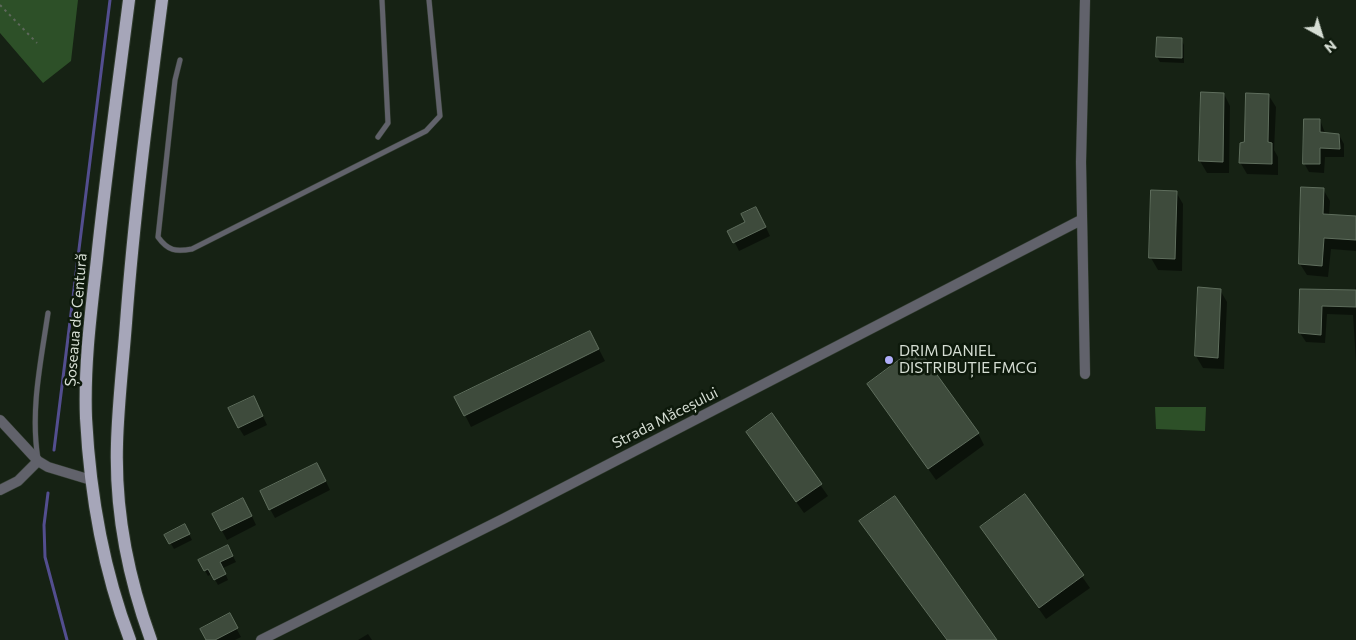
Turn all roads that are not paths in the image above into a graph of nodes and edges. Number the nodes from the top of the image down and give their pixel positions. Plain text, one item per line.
1 (129, 0) edge
2 (162, 0) edge
3 (382, 0) edge
4 (430, 0) edge
5 (1085, 0) edge
6 (180, 60) dead end
7 (378, 137) dead end
8 (1081, 220) junction
9 (48, 313) dead end
10 (1085, 374) dead end
11 (0, 420) edge
12 (38, 462) junction
13 (91, 480) junction
14 (0, 490) edge
15 (130, 640) edge
16 (151, 640) edge
17 (261, 640) edge

1 - 13 main road, Șoseaua de Centură
2 - 16 main road
3 - 7 lane
4 - 6 lane
5 - 8 street
8 - 10 street
8 - 17 street, Strada Măceșului
9 - 12 lane
11 - 12 street
12 - 13 street
12 - 14 street
13 - 15 main road, Șoseaua de Centură

